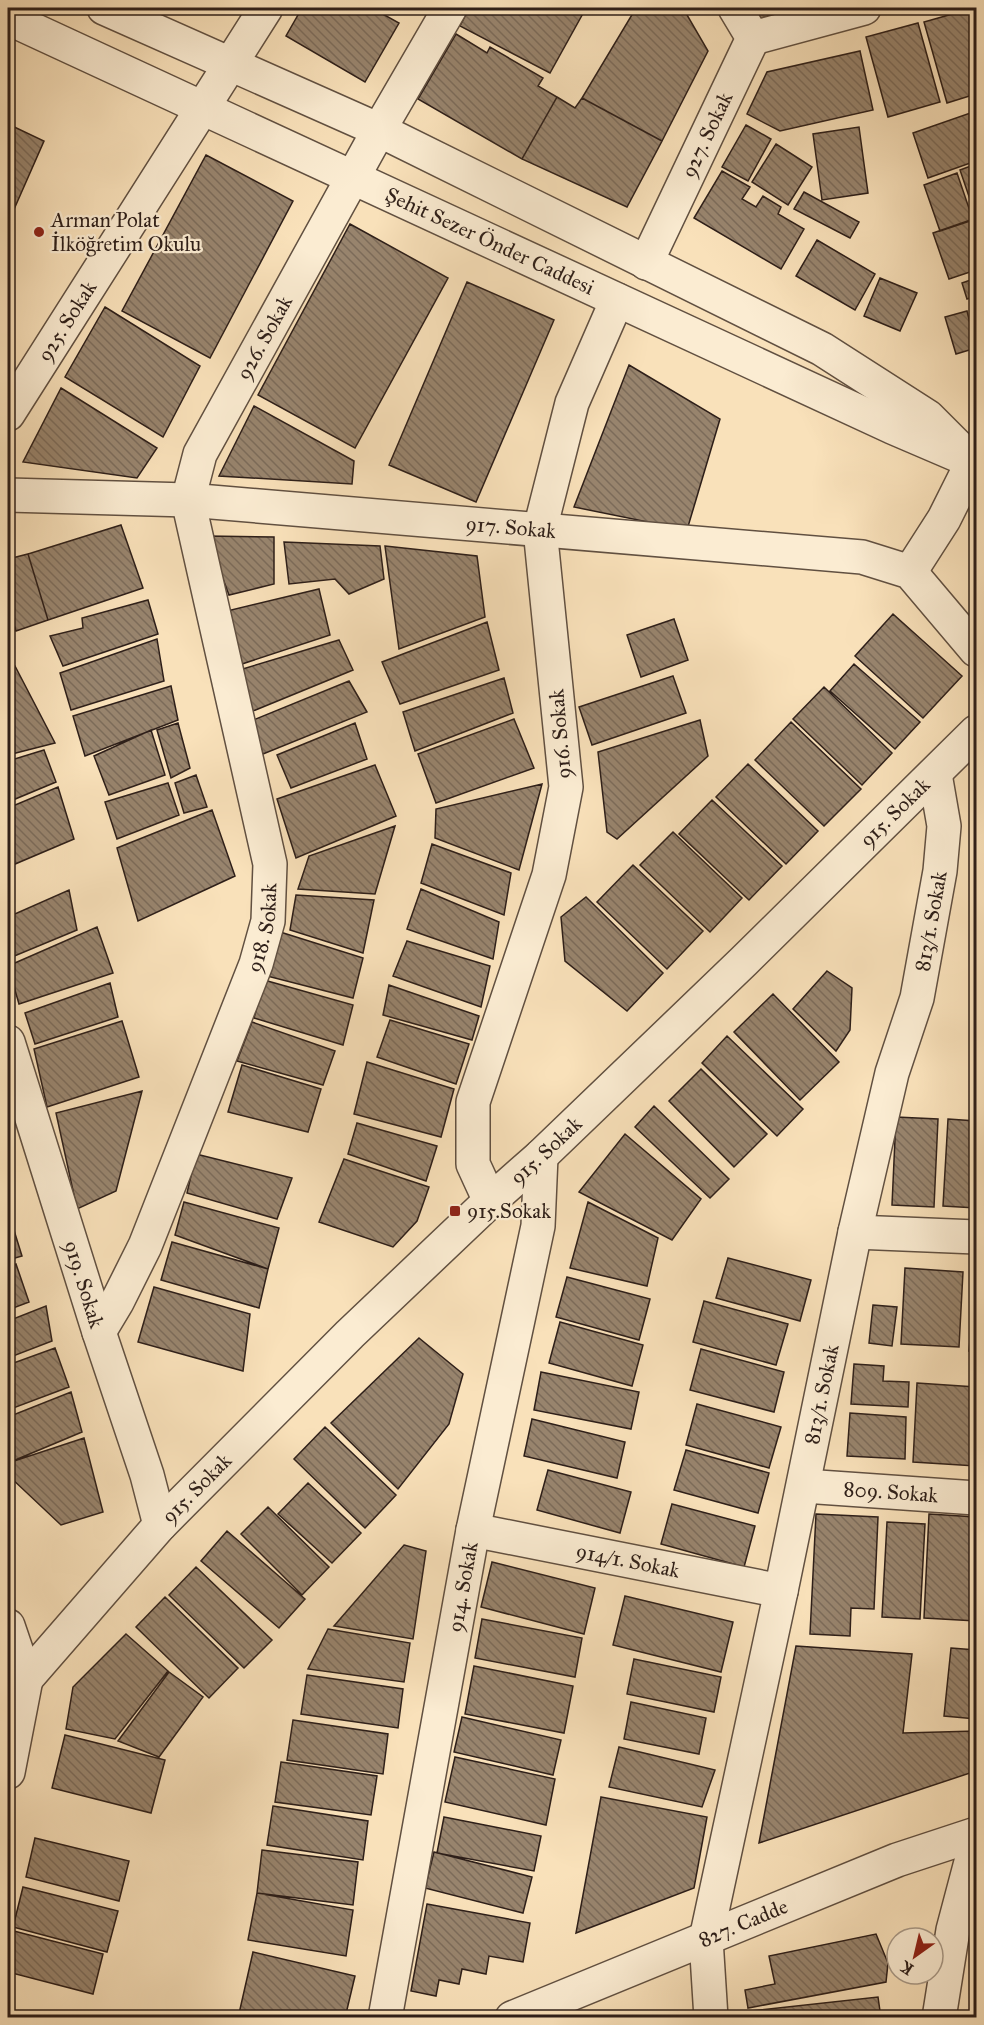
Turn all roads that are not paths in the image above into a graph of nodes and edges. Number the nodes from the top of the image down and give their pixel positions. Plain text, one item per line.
1 (104, 8) edge
2 (266, 8) edge
3 (450, 8) edge
4 (735, 8) edge
5 (864, 8) edge
6 (8, 18) edge
7 (753, 38) junction
8 (230, 63) junction
9 (202, 108) junction
10 (378, 130) junction
11 (353, 179) junction
12 (646, 263) junction
13 (617, 300) junction
14 (8, 414) edge
15 (975, 462) edge
16 (8, 495) edge
17 (188, 500) junction
18 (540, 529) junction
19 (910, 572) junction
20 (976, 650) edge
21 (976, 732) edge
22 (935, 774) junction
23 (8, 1042) edge
24 (541, 1156) junction
25 (490, 1201) junction
26 (855, 1232) junction
27 (976, 1237) edge
28 (99, 1332) junction
29 (804, 1486) junction
30 (976, 1498) edge
31 (160, 1525) junction
32 (473, 1530) junction
33 (782, 1591) junction
34 (8, 1626) edge
35 (26, 1679) junction
36 (8, 1772) edge
37 (976, 1834) edge
38 (976, 1843) edge
39 (706, 1939) junction
40 (385, 2018) edge
41 (512, 2018) edge
42 (711, 2018) edge
43 (939, 2018) edge

1 - 8 street
2 - 8 street
3 - 10 street
4 - 7 street
5 - 7 street
6 - 9 street, Şehit Sezer Önder Caddesi
7 - 12 street, 927. Sokak
8 - 9 street, 925. Sokak
8 - 10 street
9 - 11 street, Şehit Sezer Önder Caddesi
9 - 14 street, 925. Sokak
10 - 11 street, 926. Sokak
10 - 12 street
11 - 13 street, Şehit Sezer Önder Caddesi
11 - 17 street, 926. Sokak
12 - 15 street
13 - 15 street, Şehit Sezer Önder Caddesi
13 - 18 street, 916. Sokak
15 - 19 street
16 - 17 street, 917. Sokak
17 - 18 street, 917. Sokak
17 - 28 street, 918. Sokak
18 - 19 street, 917. Sokak
18 - 25 street, 916. Sokak
19 - 20 street
21 - 22 street, 915. Sokak
22 - 24 street, 915. Sokak
22 - 26 street, 813/1. Sokak
23 - 28 street, 919. Sokak
24 - 25 street, 915. Sokak
24 - 32 street, 914. Sokak
25 - 31 street, 915. Sokak
26 - 27 street
26 - 29 street, 813/1. Sokak
28 - 31 street, 919. Sokak
29 - 30 street, 809. Sokak
29 - 33 street, 813/1. Sokak
31 - 35 street, 915. Sokak
32 - 33 street, 914/1. Sokak
32 - 40 street, 914. Sokak
33 - 39 street, 813/1. Sokak
34 - 35 street
35 - 36 street
37 - 39 street, 827. Cadde
38 - 43 street
39 - 41 street, 827. Cadde
39 - 42 street, 813/1. Sokak

